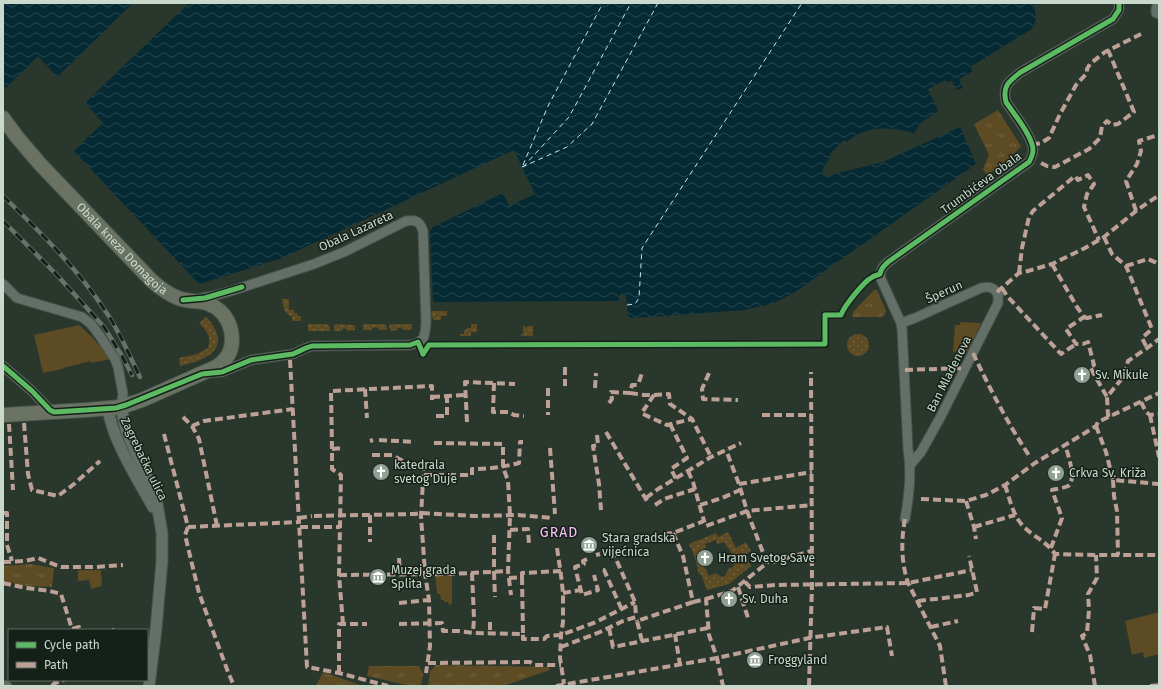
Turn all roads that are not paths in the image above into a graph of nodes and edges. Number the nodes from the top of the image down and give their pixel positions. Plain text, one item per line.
1 (1119, 3) edge
2 (1158, 3) edge
3 (1158, 14) edge
4 (3, 118) edge
5 (3, 284) edge
6 (997, 292) joint
7 (184, 300) junction
8 (901, 323) junction
9 (3, 366) edge
10 (202, 374) junction
11 (114, 408) junction
12 (54, 412) junction
13 (3, 415) edge
14 (911, 464) junction
15 (904, 519) dead end
16 (3, 685) edge
17 (7, 686) edge
18 (149, 686) edge

1 - 8 street, Trumbićeva obala
2 - 3 street
4 - 7 main road, Obala kneza Domagoja
5 - 11 street
6 - 8 street, Šperun
6 - 14 street, Ban Mladenova
7 - 10 main road, Obala kneza Domagoja
7 - 10 street, Obala Lazareta
8 - 14 street
9 - 12 street
10 - 11 main road, Obala kneza Domagoja
11 - 12 main road, Obala kneza Domagoja
11 - 18 street, Zagrebačka ulica
12 - 13 main road, Obala kneza Domagoja
14 - 15 street
16 - 17 street

